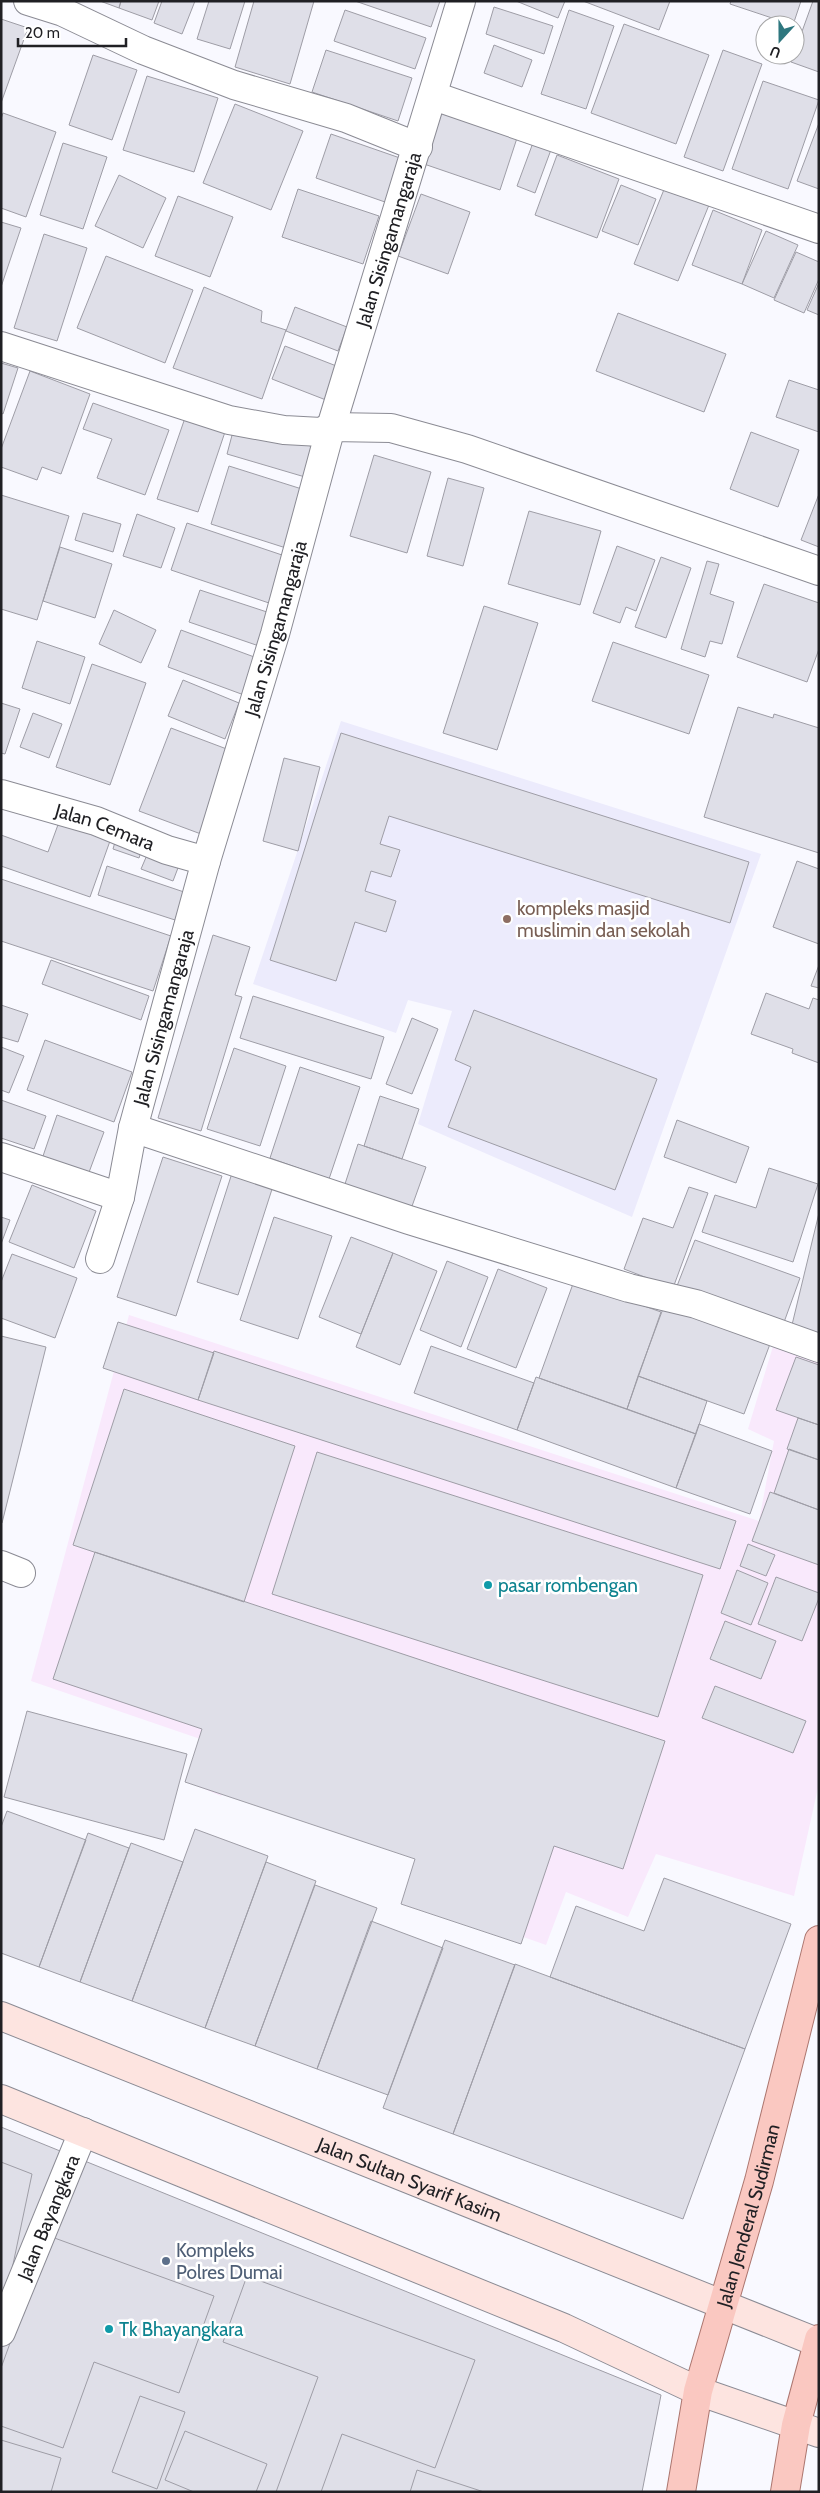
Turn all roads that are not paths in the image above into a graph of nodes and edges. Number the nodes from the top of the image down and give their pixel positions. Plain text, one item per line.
1 (28, 1) edge
2 (461, 1) edge
3 (434, 96) junction
4 (418, 147) junction
5 (819, 229) edge
6 (1, 346) edge
7 (331, 426) junction
8 (819, 571) edge
9 (1, 794) edge
10 (206, 860) junction
11 (133, 1128) junction
12 (1, 1157) edge
13 (120, 1197) junction
14 (100, 1259) dead end
15 (819, 1348) edge
16 (819, 1940) edge
17 (1, 2016) edge
18 (1, 2099) edge
19 (83, 2132) junction
20 (723, 2304) junction
21 (1, 2332) edge
22 (818, 2342) edge
23 (698, 2391) junction
24 (808, 2429) edge
25 (681, 2492) edge
26 (785, 2492) edge

1 - 4 street
2 - 3 street, Jalan Sisingamangaraja
3 - 4 street, Jalan Sisingamangaraja
3 - 5 street
4 - 7 street, Jalan Sisingamangaraja
6 - 7 street
7 - 8 street
7 - 10 street, Jalan Sisingamangaraja
9 - 10 street, Jalan Cemara
10 - 11 street, Jalan Sisingamangaraja
11 - 13 street, Jalan Sisingamangaraja
11 - 15 street
12 - 13 street
13 - 14 street, Jalan Sisingamangaraja
16 - 20 main road, Jalan Jenderal Sudirman
17 - 20 street, Jalan Sultan Syarif Kasim
18 - 19 street
19 - 21 street, Jalan Bayangkara
19 - 23 street
20 - 22 street, Jalan Sultan Syarif Kasim
20 - 23 main road, Jalan Jenderal Sudirman
22 - 24 main road
23 - 24 street
23 - 25 main road, Jalan Jenderal Sudirman
24 - 26 main road

